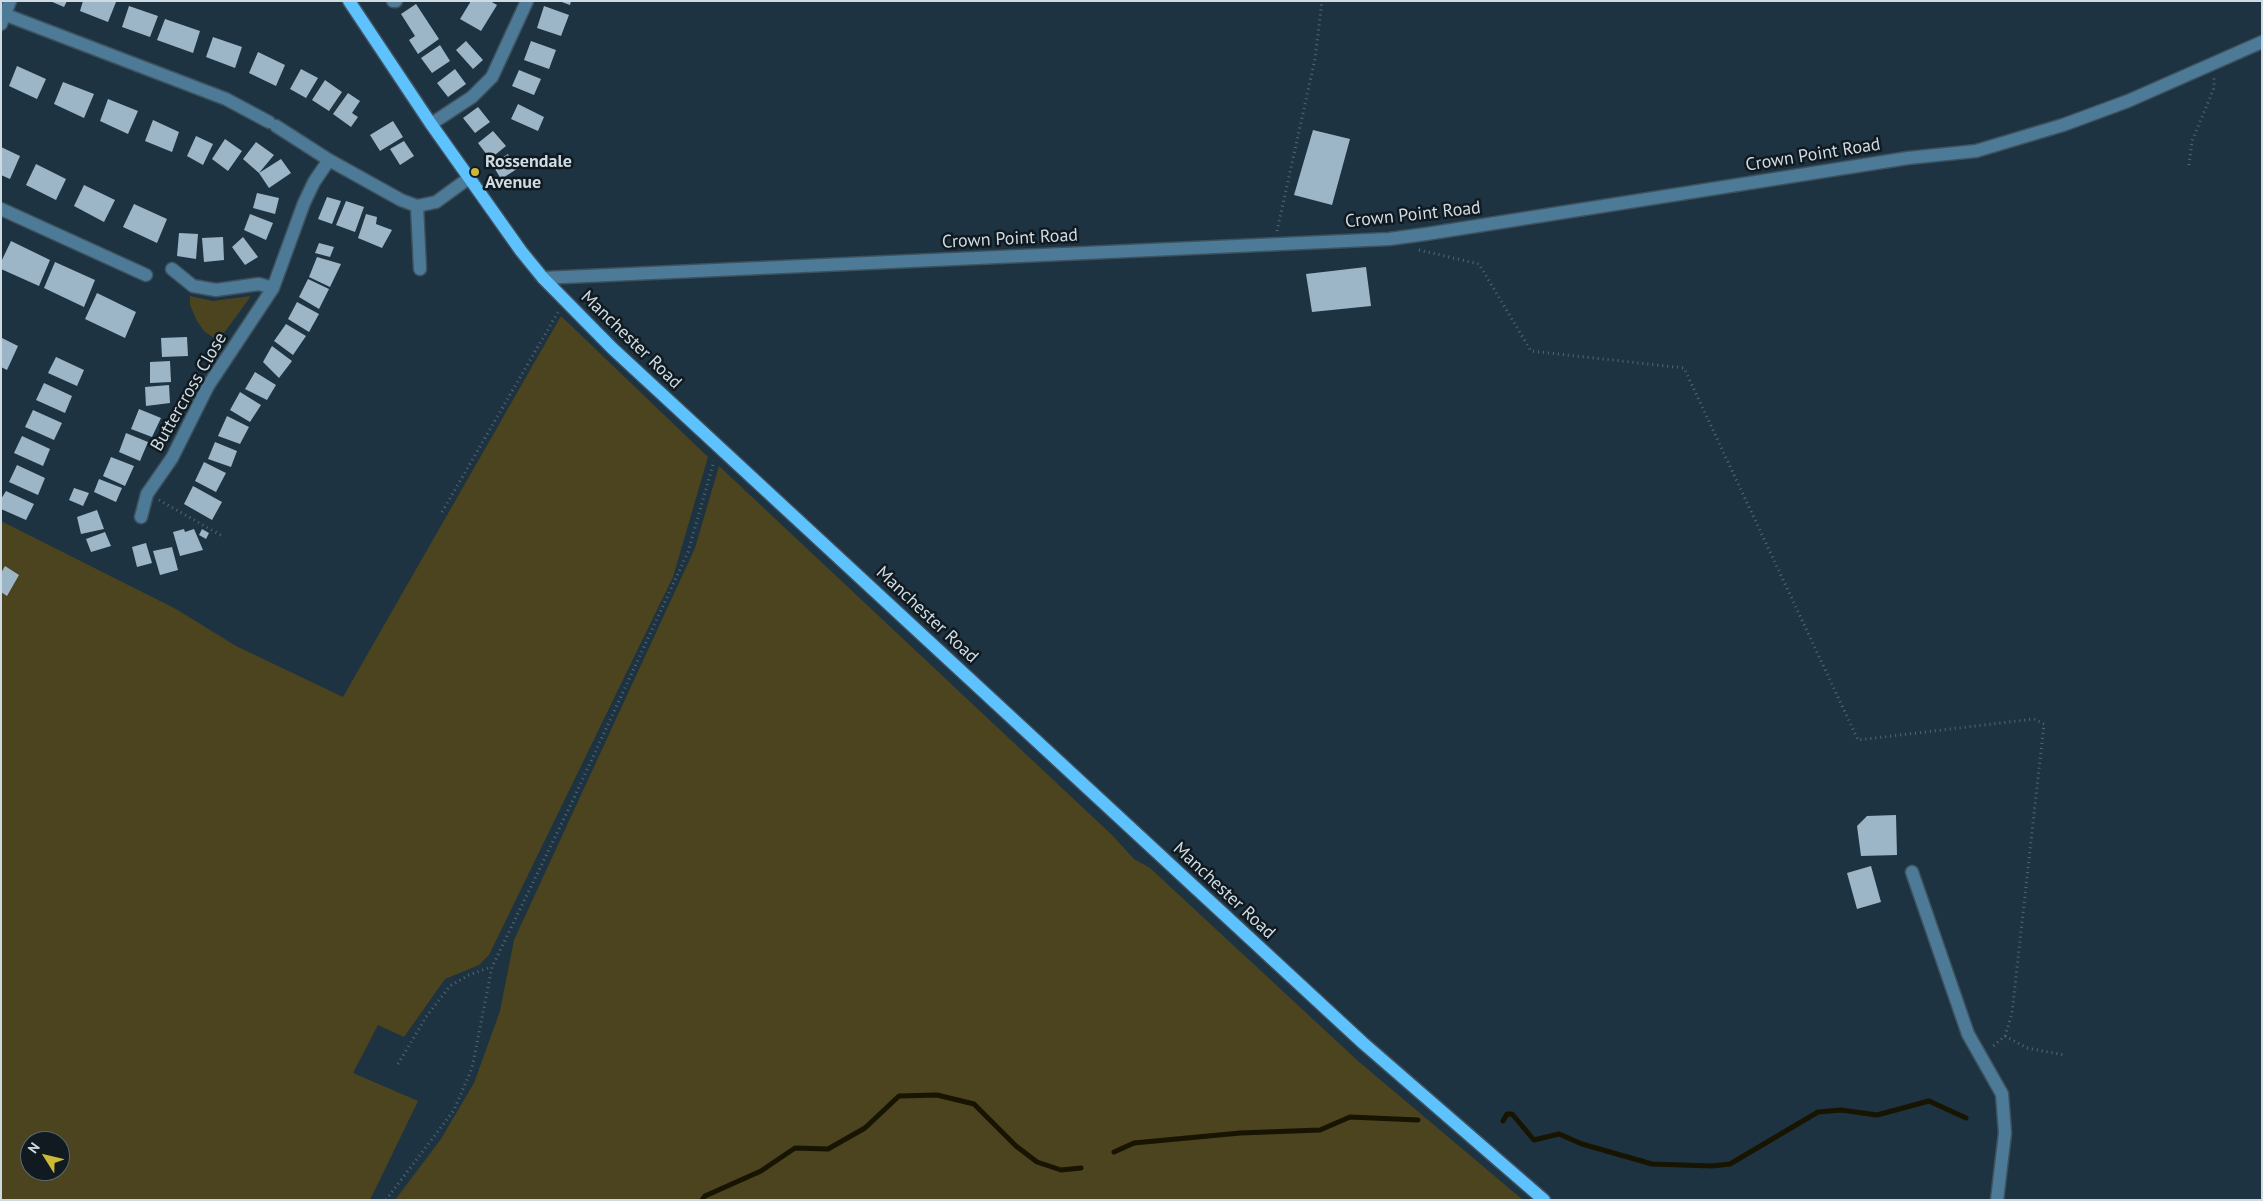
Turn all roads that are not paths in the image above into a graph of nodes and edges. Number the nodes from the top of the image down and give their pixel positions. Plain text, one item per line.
1 (10, 1) edge
2 (349, 1) edge
3 (526, 1) edge
4 (3, 17) edge
5 (2262, 42) edge
6 (430, 124) junction
7 (329, 160) junction
8 (469, 178) junction
9 (417, 206) junction
10 (1, 209) edge
11 (172, 269) dead end
12 (420, 269) dead end
13 (146, 275) dead end
14 (543, 278) junction
15 (273, 288) junction
16 (141, 517) dead end
17 (1912, 872) dead end
18 (1544, 1200) edge
19 (1996, 1200) edge

1 - 4 street
2 - 6 main road, Manchester Road
3 - 6 street
4 - 7 street
5 - 14 street, Crown Point Road
6 - 8 main road, Manchester Road
7 - 9 street
7 - 15 street, Buttercross Close
8 - 9 street
8 - 14 main road, Manchester Road
9 - 12 street
10 - 13 street
11 - 15 street
14 - 18 main road, Manchester Road
15 - 16 street, Buttercross Close
17 - 19 street

